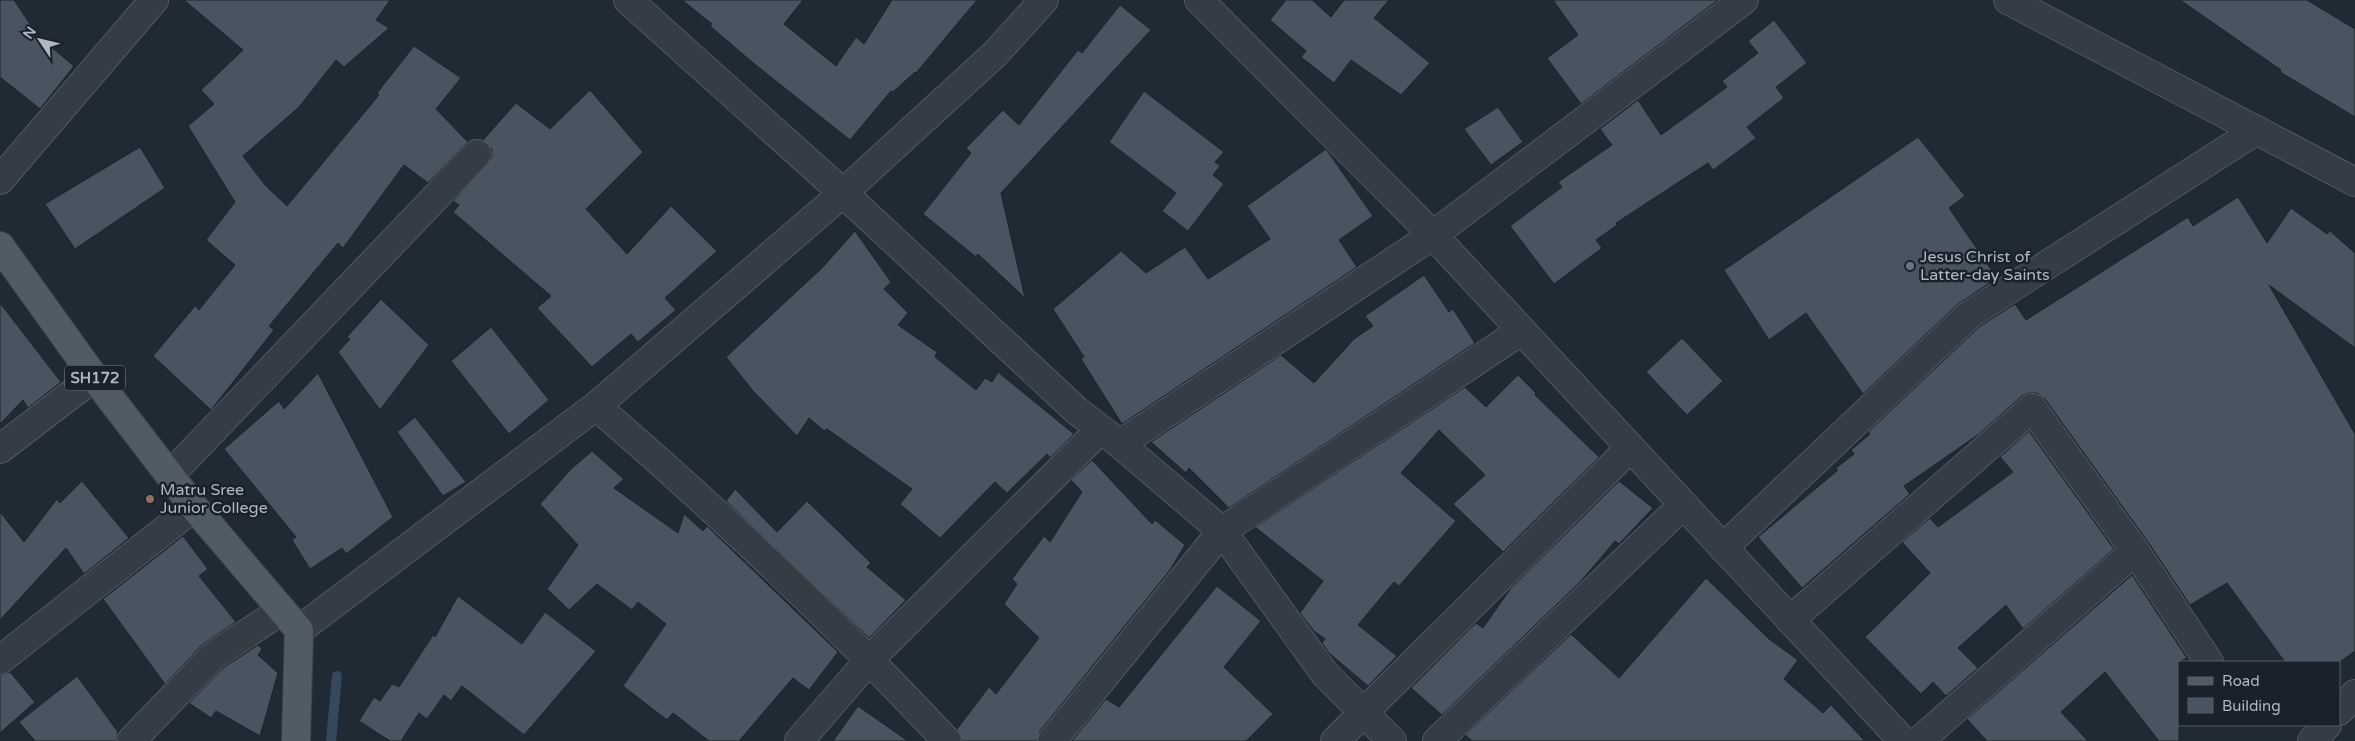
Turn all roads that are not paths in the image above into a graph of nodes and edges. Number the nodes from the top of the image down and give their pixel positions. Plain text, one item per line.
1 (154, 0) edge
2 (628, 0) edge
3 (1044, 0) edge
4 (1199, 0) edge
5 (1744, 0) edge
6 (2008, 0) edge
7 (2257, 130) junction
8 (477, 154) dead end
9 (0, 180) edge
10 (2355, 182) edge
11 (843, 193) junction
12 (1432, 235) junction
13 (1, 248) edge
14 (1521, 330) junction
15 (94, 377) junction
16 (596, 406) junction
17 (1110, 437) junction
18 (1630, 448) junction
19 (0, 449) edge
20 (170, 475) junction
21 (1682, 505) junction
22 (194, 507) junction
23 (1222, 531) junction
24 (1723, 548) junction
25 (2135, 551) junction
26 (290, 620) junction
27 (1790, 620) junction
28 (870, 659) junction
29 (0, 660) edge
30 (2208, 661) edge
31 (1363, 713) junction
32 (2329, 726) edge
33 (131, 741) edge
34 (296, 741) edge
35 (799, 741) edge
36 (947, 741) edge
37 (1052, 741) edge
38 (1335, 741) edge
39 (1392, 741) edge
40 (1437, 741) edge
41 (1903, 741) edge
42 (1919, 741) edge
43 (2312, 741) edge

1 - 9 street
2 - 11 street
3 - 11 street
4 - 12 street
5 - 12 street
6 - 7 street
7 - 10 street
7 - 24 street
8 - 20 street
11 - 16 street
11 - 17 street
12 - 14 street
12 - 17 street
13 - 15 main road, SH172
14 - 18 street
14 - 23 street
15 - 19 street
15 - 20 main road, SH172
16 - 26 street
16 - 28 street
17 - 23 street
17 - 28 street
18 - 21 street
18 - 31 street
20 - 22 main road, SH172
21 - 24 street
21 - 40 street
22 - 26 main road, SH172
22 - 29 street
23 - 31 street
23 - 37 street
24 - 27 street
25 - 27 street
25 - 30 street
25 - 42 street
26 - 33 street
26 - 34 main road
27 - 41 street
28 - 35 street
28 - 36 street
31 - 38 street
31 - 39 street
32 - 43 street

